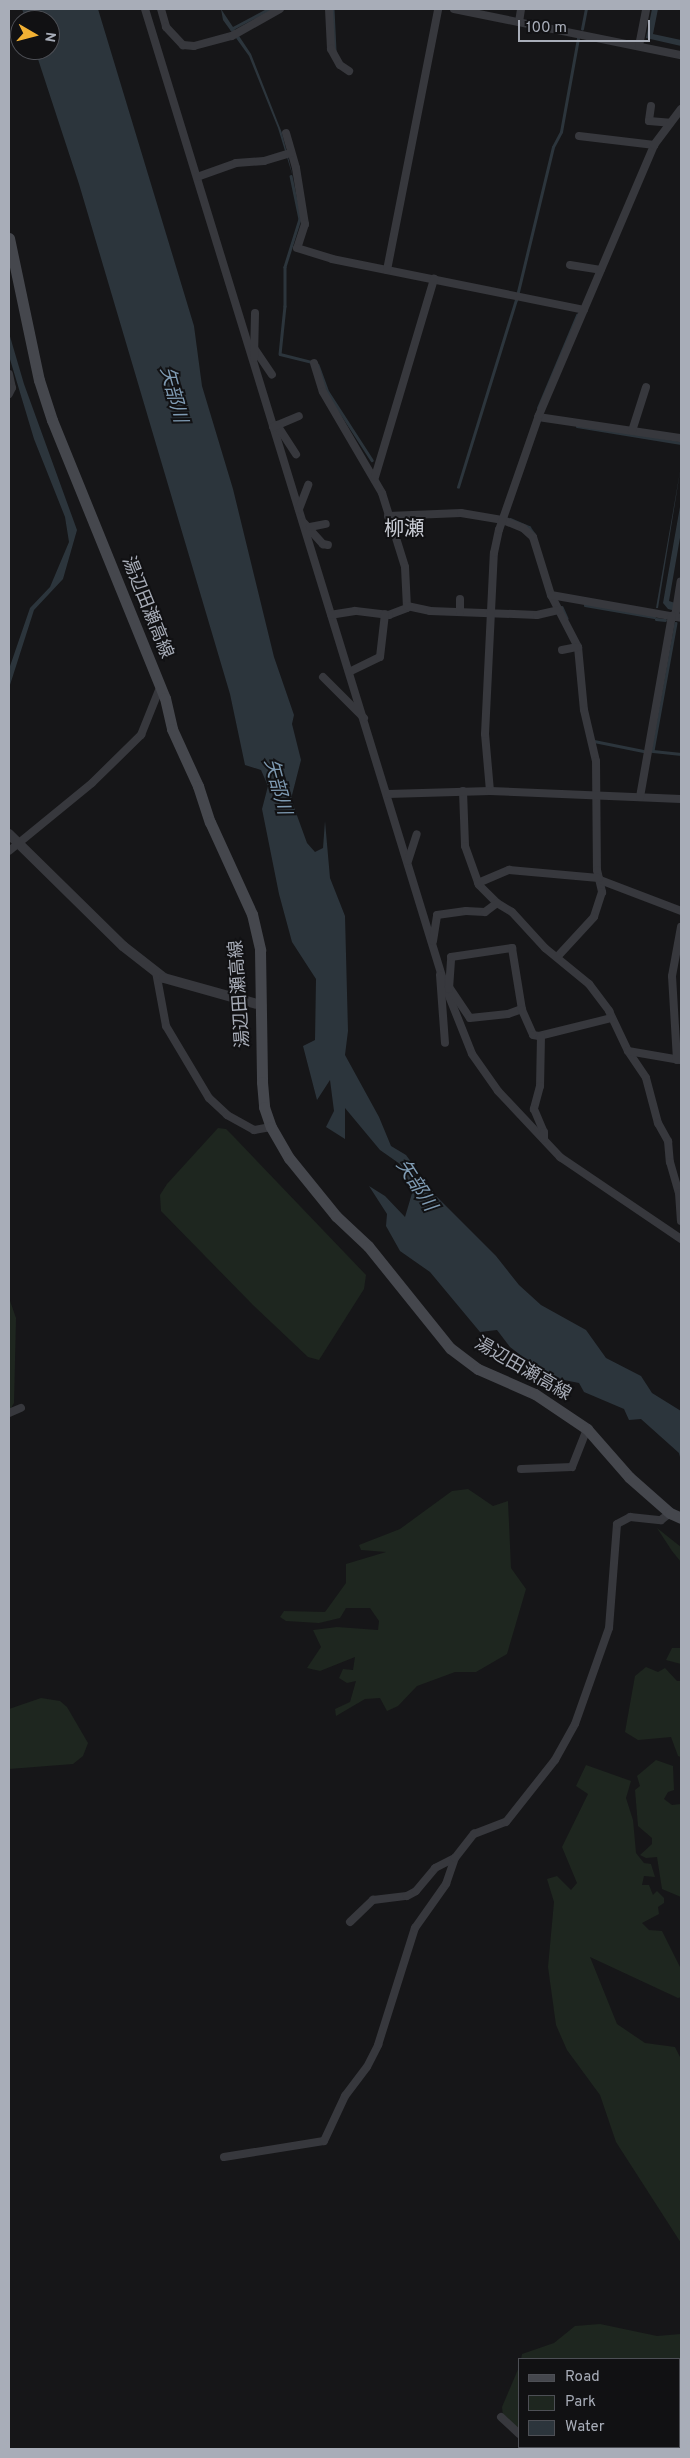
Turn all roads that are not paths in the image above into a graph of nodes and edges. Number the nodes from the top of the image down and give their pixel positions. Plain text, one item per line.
1 (145, 9) edge
2 (160, 9) edge
3 (280, 9) edge
4 (329, 9) edge
5 (438, 9) edge
6 (454, 9) edge
7 (522, 9) edge
8 (646, 9) edge
9 (519, 22) junction
10 (639, 46) junction
11 (681, 55) edge
12 (348, 71) dead end
13 (651, 106) dead end
14 (681, 109) edge
15 (670, 123) junction
16 (286, 133) dead end
17 (579, 136) dead end
18 (654, 145) junction
19 (292, 153) junction
20 (196, 177) junction
21 (9, 238) edge
22 (570, 265) dead end
23 (388, 270) junction
24 (601, 270) junction
25 (434, 279) junction
26 (584, 310) junction
27 (254, 313) dead end
28 (248, 343) junction
29 (255, 349) junction
30 (254, 362) junction
31 (314, 363) dead end
32 (9, 374) edge
33 (272, 375) dead end
34 (646, 387) dead end
35 (9, 394) edge
36 (299, 416) dead end
37 (538, 417) junction
38 (610, 420) dead end
39 (275, 426) junction
40 (600, 426) junction
41 (632, 431) junction
42 (681, 438) edge
43 (296, 454) dead end
44 (375, 477) junction
45 (308, 485) dead end
46 (299, 510) junction
47 (388, 516) junction
48 (503, 520) junction
49 (302, 522) junction
50 (326, 524) dead end
51 (310, 527) junction
52 (328, 545) dead end
53 (681, 581) edge
54 (551, 595) junction
55 (460, 599) dead end
56 (407, 606) junction
57 (559, 610) junction
58 (460, 612) junction
59 (492, 613) junction
60 (385, 614) junction
61 (332, 615) junction
62 (676, 616) edge
63 (578, 647) junction
64 (562, 650) dead end
65 (349, 672) junction
66 (323, 676) dead end
67 (160, 690) junction
68 (364, 718) junction
69 (463, 791) junction
70 (490, 792) junction
71 (388, 794) junction
72 (594, 795) junction
73 (640, 797) junction
74 (681, 799) edge
75 (9, 834) edge
76 (417, 834) dead end
77 (19, 841) junction
78 (9, 851) edge
79 (408, 861) junction
80 (599, 879) junction
81 (478, 883) junction
82 (497, 903) junction
83 (681, 911) edge
84 (681, 927) edge
85 (433, 944) junction
86 (558, 956) junction
87 (441, 970) junction
88 (156, 972) junction
89 (449, 990) junction
90 (261, 1005) junction
91 (522, 1008) junction
92 (612, 1018) junction
93 (541, 1036) junction
94 (445, 1043) dead end
95 (628, 1051) junction
96 (679, 1060) edge
97 (271, 1127) junction
98 (544, 1139) junction
99 (680, 1210) edge
100 (681, 1221) edge
101 (681, 1239) edge
102 (21, 1408) dead end
103 (9, 1413) edge
104 (587, 1429) junction
105 (522, 1468) dead end
106 (670, 1513) junction
107 (681, 1518) edge
108 (455, 1858) junction
109 (352, 1925) dead end
110 (224, 2157) dead end
111 (501, 2418) dead end
112 (518, 2433) edge

1 - 20 street
2 - 3 street
4 - 12 street
5 - 23 street
6 - 9 street
7 - 9 street
8 - 10 street
9 - 10 street
10 - 11 street
13 - 15 street
14 - 15 street
15 - 18 street
16 - 19 street
17 - 18 street
18 - 24 street
19 - 20 street
19 - 23 street
20 - 28 street
21 - 67 main road, 湯辺田瀬高線
22 - 24 street
23 - 25 street
24 - 26 street
25 - 26 street
25 - 44 street
26 - 37 street
27 - 29 street
28 - 29 street
28 - 30 street
29 - 30 street
29 - 33 street
30 - 39 street
31 - 44 street
32 - 35 street
34 - 41 street
36 - 39 street
37 - 40 street
37 - 48 street
38 - 40 street
39 - 43 street
39 - 46 street
40 - 41 street
41 - 42 street
44 - 47 street
45 - 46 street
46 - 49 street
47 - 48 street
47 - 56 street
48 - 54 street
48 - 59 street
49 - 51 street
49 - 61 street
50 - 51 street
51 - 52 street
53 - 62 street
54 - 57 street
54 - 62 street
55 - 58 street
56 - 58 street
56 - 60 street
57 - 59 street
57 - 63 street
58 - 59 street
59 - 70 street
60 - 61 street
60 - 65 street
61 - 65 street
62 - 73 street
63 - 64 street
63 - 72 street
65 - 68 street
66 - 68 street
67 - 77 street
67 - 90 main road, 湯辺田瀬高線
68 - 71 street
69 - 70 street
69 - 71 street
69 - 81 street
70 - 72 street
71 - 79 street
72 - 73 street
72 - 80 street
73 - 74 street
75 - 77 street
76 - 79 street
77 - 78 street
77 - 88 street
79 - 85 street
80 - 81 street
80 - 83 street
80 - 86 street
81 - 82 street
82 - 85 street
82 - 86 street
84 - 96 street
85 - 87 street
86 - 92 street
87 - 89 street
87 - 94 street
88 - 90 street
88 - 97 street
89 - 91 street
89 - 91 street
89 - 98 street
90 - 97 main road, 湯辺田瀬高線
91 - 93 street
92 - 93 street
92 - 95 street
93 - 98 street
95 - 96 street
95 - 99 street
97 - 104 main road, 湯辺田瀬高線
98 - 101 street
99 - 100 street
102 - 103 street
104 - 105 street
104 - 106 main road, 湯辺田瀬高線
106 - 107 main road, 湯辺田瀬高線
106 - 108 street
108 - 109 street
108 - 110 street
111 - 112 street

